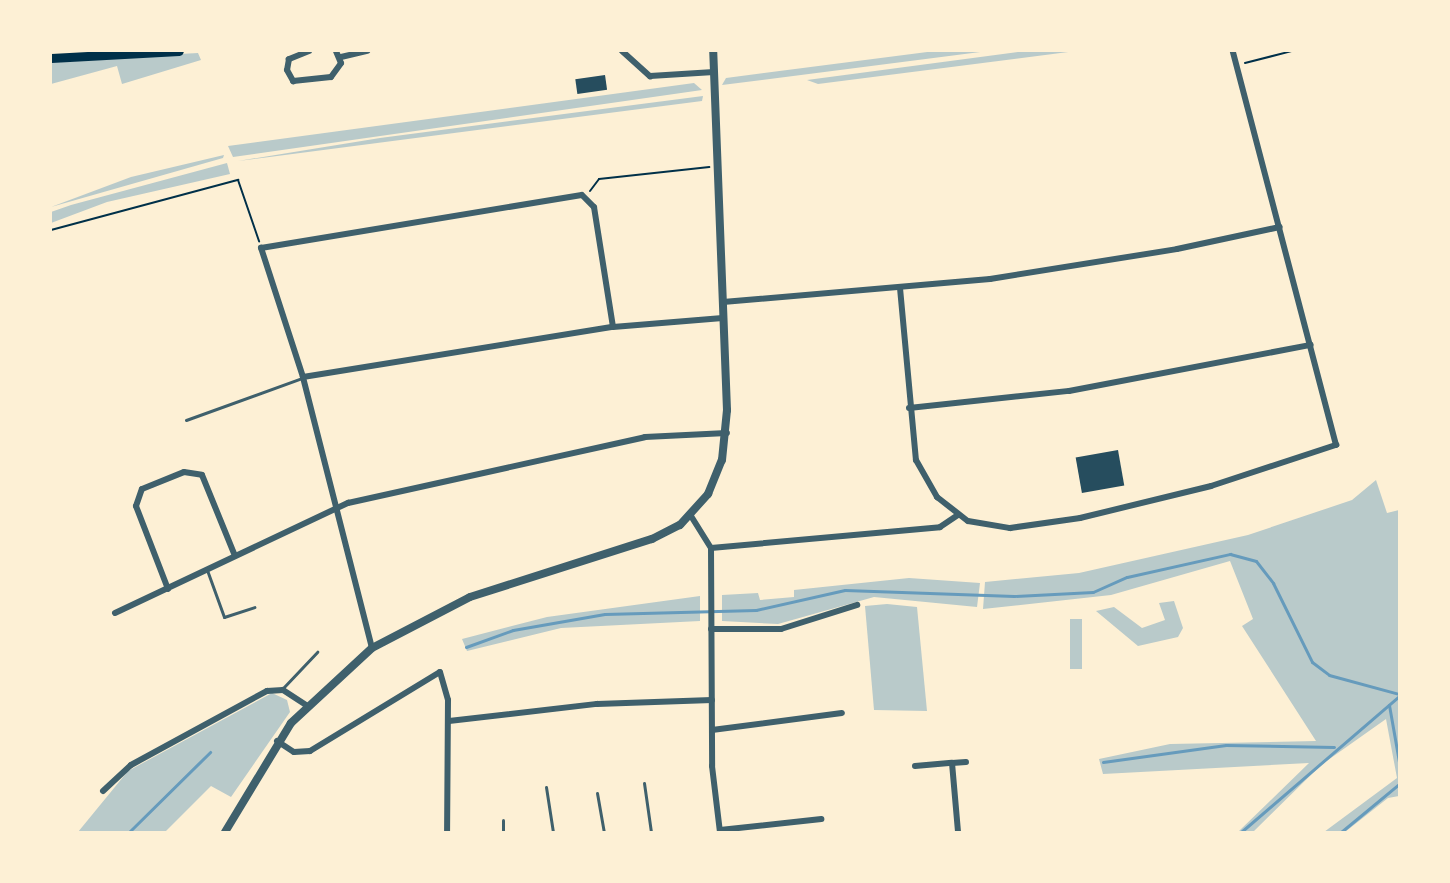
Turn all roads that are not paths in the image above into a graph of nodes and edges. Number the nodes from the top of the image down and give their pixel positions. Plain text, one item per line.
1 (179, 51) edge
2 (309, 51) edge
3 (336, 51) edge
4 (367, 51) edge
5 (622, 51) edge
6 (713, 51) edge
7 (1233, 51) edge
8 (341, 57) junction
9 (51, 58) edge
10 (714, 72) junction
11 (1280, 226) junction
12 (900, 288) junction
13 (723, 302) junction
14 (723, 318) junction
15 (613, 327) junction
16 (1311, 345) junction
17 (303, 377) junction
18 (909, 408) junction
19 (186, 420) dead end
20 (726, 433) junction
21 (336, 507) junction
22 (958, 515) junction
23 (691, 516) junction
24 (711, 548) junction
25 (235, 556) junction
26 (207, 570) junction
27 (168, 589) junction
28 (857, 605) dead end
29 (254, 607) dead end
30 (115, 613) dead end
31 (711, 626) junction
32 (372, 648) junction
33 (317, 652) dead end
34 (283, 690) junction
35 (712, 700) junction
36 (306, 705) junction
37 (842, 713) dead end
38 (449, 721) junction
39 (712, 729) junction
40 (277, 741) junction
41 (966, 762) dead end
42 (952, 763) junction
43 (915, 766) dead end
44 (644, 783) dead end
45 (546, 787) dead end
46 (102, 791) dead end
47 (597, 793) dead end
48 (821, 819) dead end
49 (503, 820) dead end
50 (720, 831) edge
51 (225, 832) edge
52 (447, 832) edge
53 (504, 832) edge
54 (553, 832) edge
55 (604, 832) edge
56 (651, 832) edge
57 (958, 832) edge

1 - 9 main road
2 - 8 street
3 - 8 street
4 - 8 street
5 - 10 street
6 - 10 street
7 - 11 street
10 - 13 street
11 - 12 street
11 - 16 street
12 - 13 street
12 - 18 street
13 - 14 street
14 - 15 street
14 - 20 street
15 - 17 street
15 - 17 street
16 - 18 street
16 - 22 street
17 - 19 lane
17 - 21 street
18 - 22 street
20 - 21 street
20 - 23 street
21 - 25 street
21 - 32 street
22 - 24 street
23 - 24 street
23 - 32 street
24 - 31 street
25 - 26 street
25 - 27 street
26 - 27 street
26 - 29 lane
27 - 30 street
28 - 31 street
31 - 35 street
32 - 36 street
33 - 34 lane
34 - 36 street
34 - 46 street
35 - 38 street
35 - 39 street
36 - 40 street
37 - 39 street
38 - 40 street
38 - 52 street
39 - 50 street
40 - 51 street
41 - 42 street
42 - 43 street
42 - 57 street
44 - 56 lane
45 - 54 lane
47 - 55 lane
48 - 50 street
49 - 53 lane

